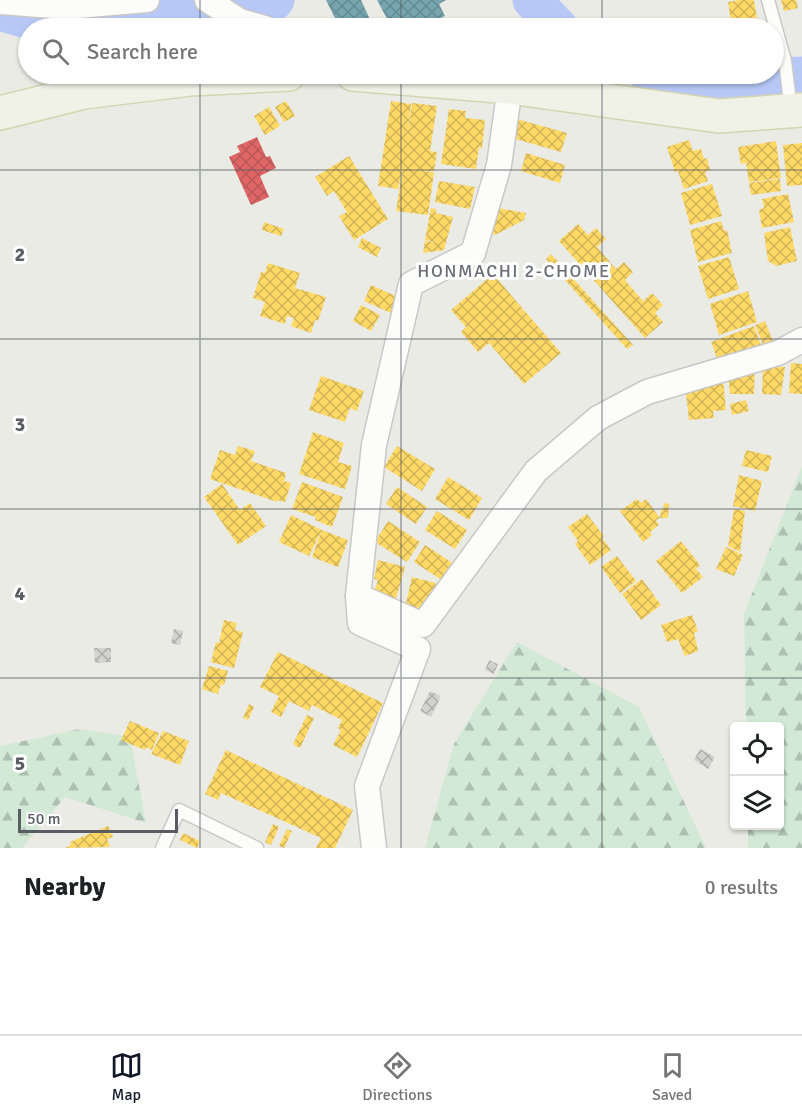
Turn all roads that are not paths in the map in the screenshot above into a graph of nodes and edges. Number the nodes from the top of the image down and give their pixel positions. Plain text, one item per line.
1 (147, 0) edge
2 (207, 0) edge
3 (768, 0) edge
4 (0, 2) edge
5 (235, 18) edge
6 (773, 18) edge
7 (784, 57) edge
8 (149, 84) edge
9 (474, 84) edge
10 (510, 87) junction
11 (794, 103) edge
12 (0, 113) edge
13 (802, 340) edge
14 (358, 596) junction
15 (162, 848) edge
16 (257, 848) edge
17 (374, 848) edge

1 - 4 street
2 - 5 street
3 - 6 lane
7 - 11 lane
8 - 12 main road
9 - 10 main road
10 - 11 main road
10 - 14 street
13 - 14 street
14 - 17 street
15 - 16 lane

